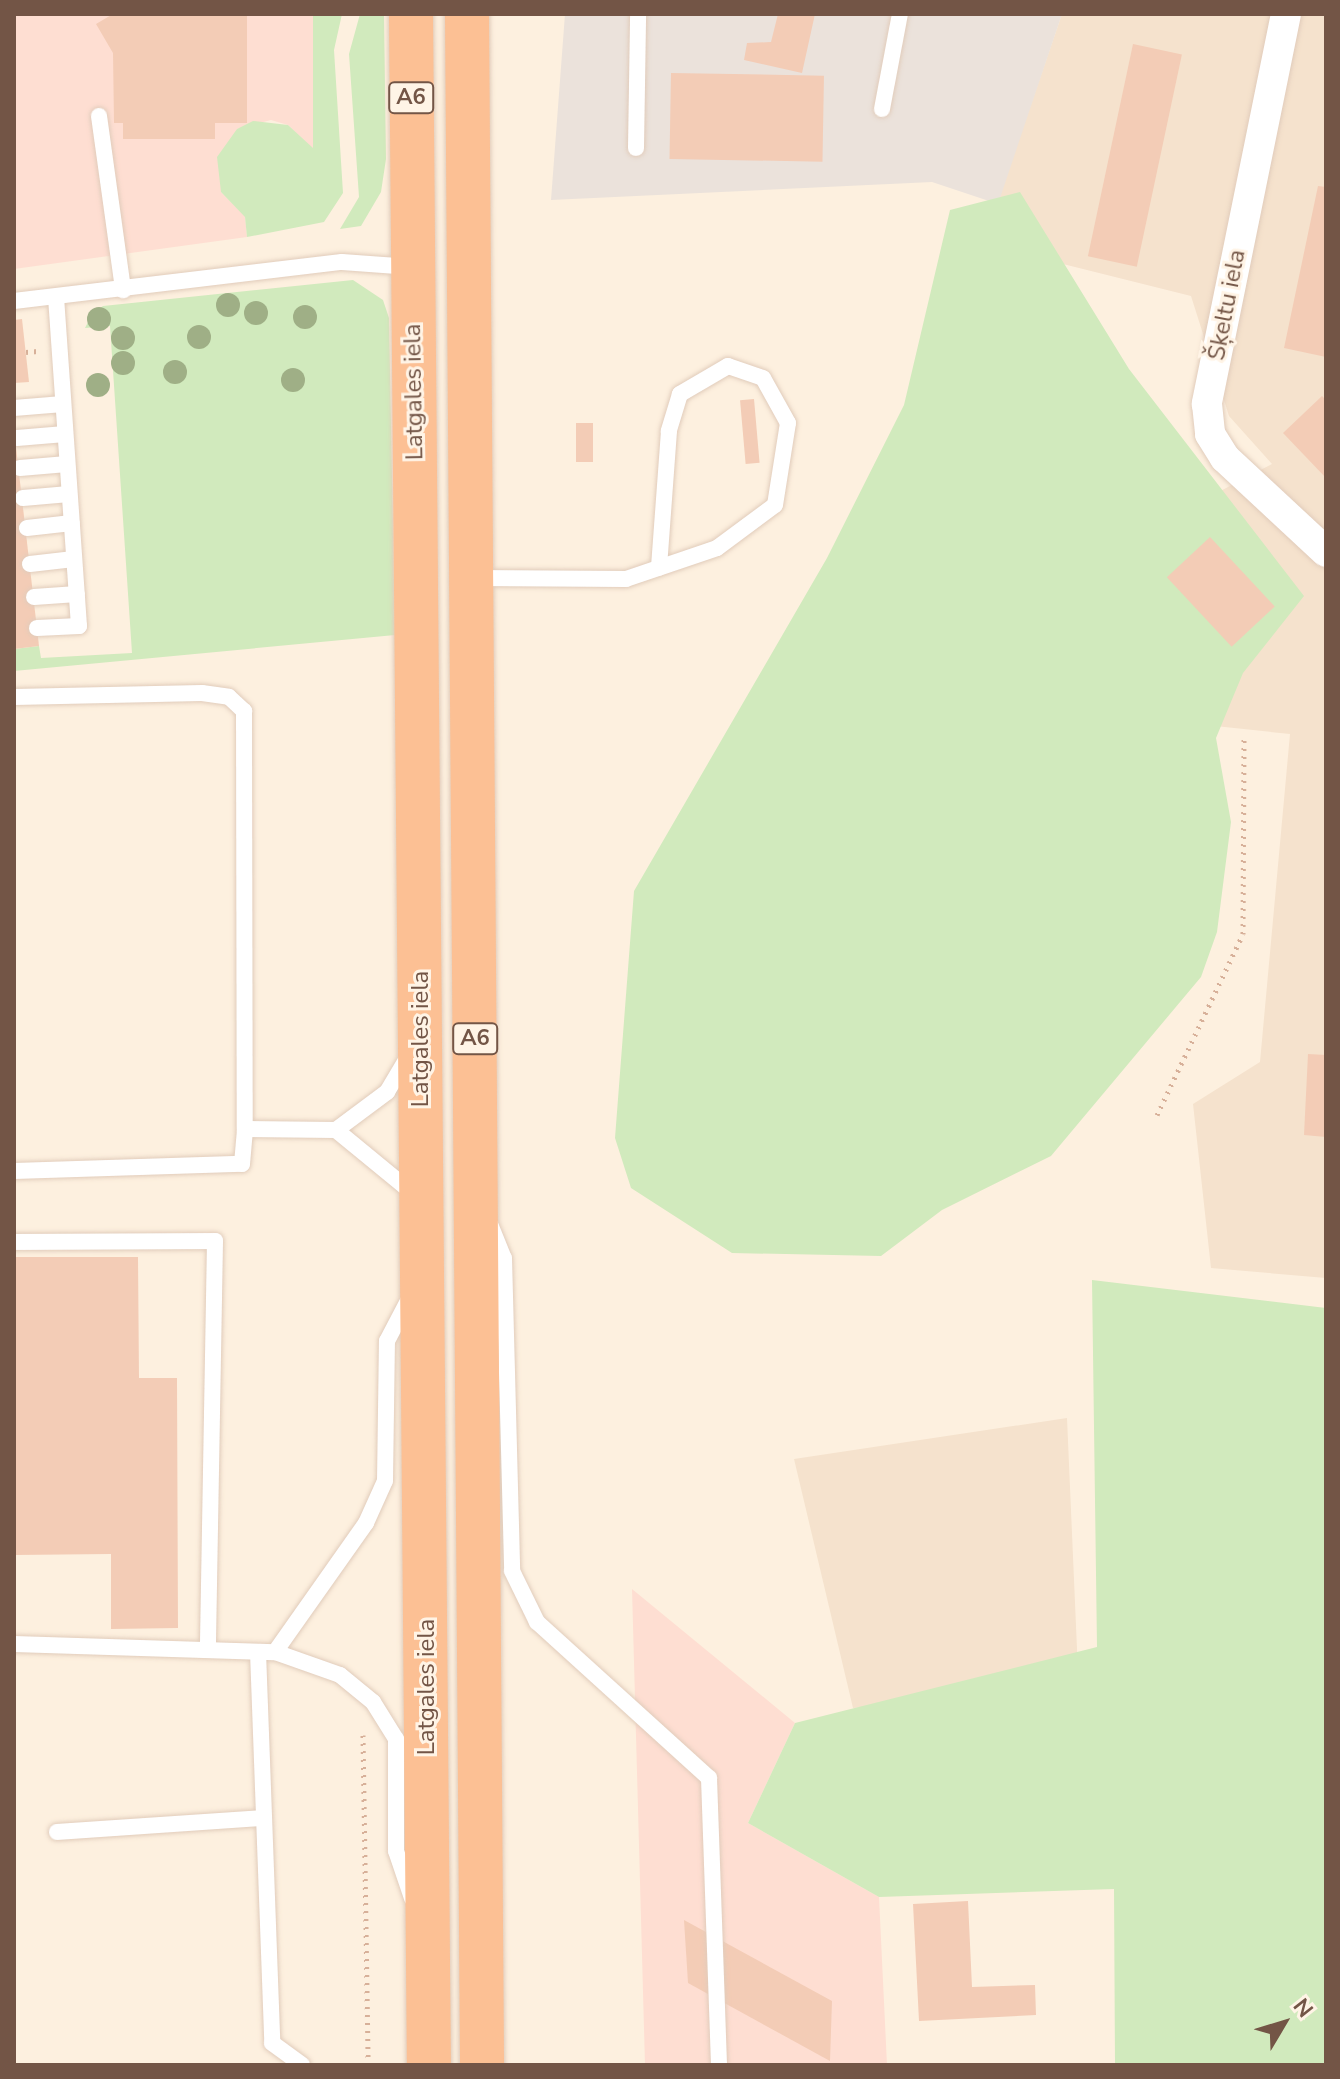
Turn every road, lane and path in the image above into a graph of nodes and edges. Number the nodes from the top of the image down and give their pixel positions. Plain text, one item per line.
1 (411, 14) edge
2 (467, 14) edge
3 (638, 14) edge
4 (900, 14) edge
5 (1286, 14) edge
6 (882, 109) dead end
7 (99, 116) dead end
8 (636, 148) dead end
9 (412, 267) junction
10 (123, 290) junction
11 (56, 297) junction
12 (14, 301) edge
13 (63, 404) junction
14 (14, 408) edge
15 (65, 434) junction
16 (17, 438) dead end
17 (67, 464) junction
18 (20, 468) dead end
19 (69, 494) junction
20 (23, 498) dead end
21 (72, 523) junction
22 (27, 528) dead end
23 (1326, 552) edge
24 (74, 559) junction
25 (30, 564) dead end
26 (659, 568) junction
27 (472, 578) junction
28 (77, 594) junction
29 (34, 597) dead end
30 (37, 628) dead end
31 (14, 697) edge
32 (1244, 735) dead end
33 (421, 1036) junction
34 (1157, 1115) dead end
35 (245, 1129) junction
36 (336, 1130) junction
37 (14, 1171) edge
38 (475, 1187) junction
39 (421, 1201) junction
40 (14, 1242) edge
41 (423, 1270) junction
42 (14, 1644) edge
43 (208, 1650) junction
44 (266, 1652) junction
45 (363, 1694) junction
46 (264, 1818) junction
47 (57, 1832) dead end
48 (429, 1950) junction
49 (302, 2065) edge
50 (368, 2065) edge
51 (429, 2065) edge
52 (482, 2065) edge
53 (719, 2065) edge

1 - 9 highway, Latgales iela / A6
2 - 27 highway, A6
3 - 8 lane
4 - 6 lane
5 - 23 street, Šķeltu iela
7 - 10 lane
9 - 10 lane
9 - 33 highway, Latgales iela / A6
10 - 11 lane
11 - 12 lane
11 - 13 lane
13 - 14 lane
13 - 15 lane
15 - 16 lane
15 - 17 lane
17 - 18 lane
17 - 19 lane
19 - 20 lane
19 - 21 lane
21 - 22 lane
21 - 24 lane
24 - 25 lane
24 - 28 lane
26 - 26 lane
26 - 27 lane
27 - 38 highway, A6
28 - 29 lane
28 - 30 lane
31 - 35 lane
32 - 34 path
33 - 36 lane
33 - 39 highway, Latgales iela / A6
35 - 36 lane
35 - 37 lane
36 - 39 lane
38 - 52 highway, A6
38 - 53 lane, A6
39 - 41 highway, Latgales iela / A6
40 - 43 lane
41 - 44 lane
41 - 48 highway, Latgales iela / A6
42 - 43 lane
43 - 44 lane
44 - 45 lane
44 - 46 lane
45 - 48 lane
45 - 50 path
46 - 47 lane
46 - 49 lane
48 - 51 highway, Latgales iela / A6

